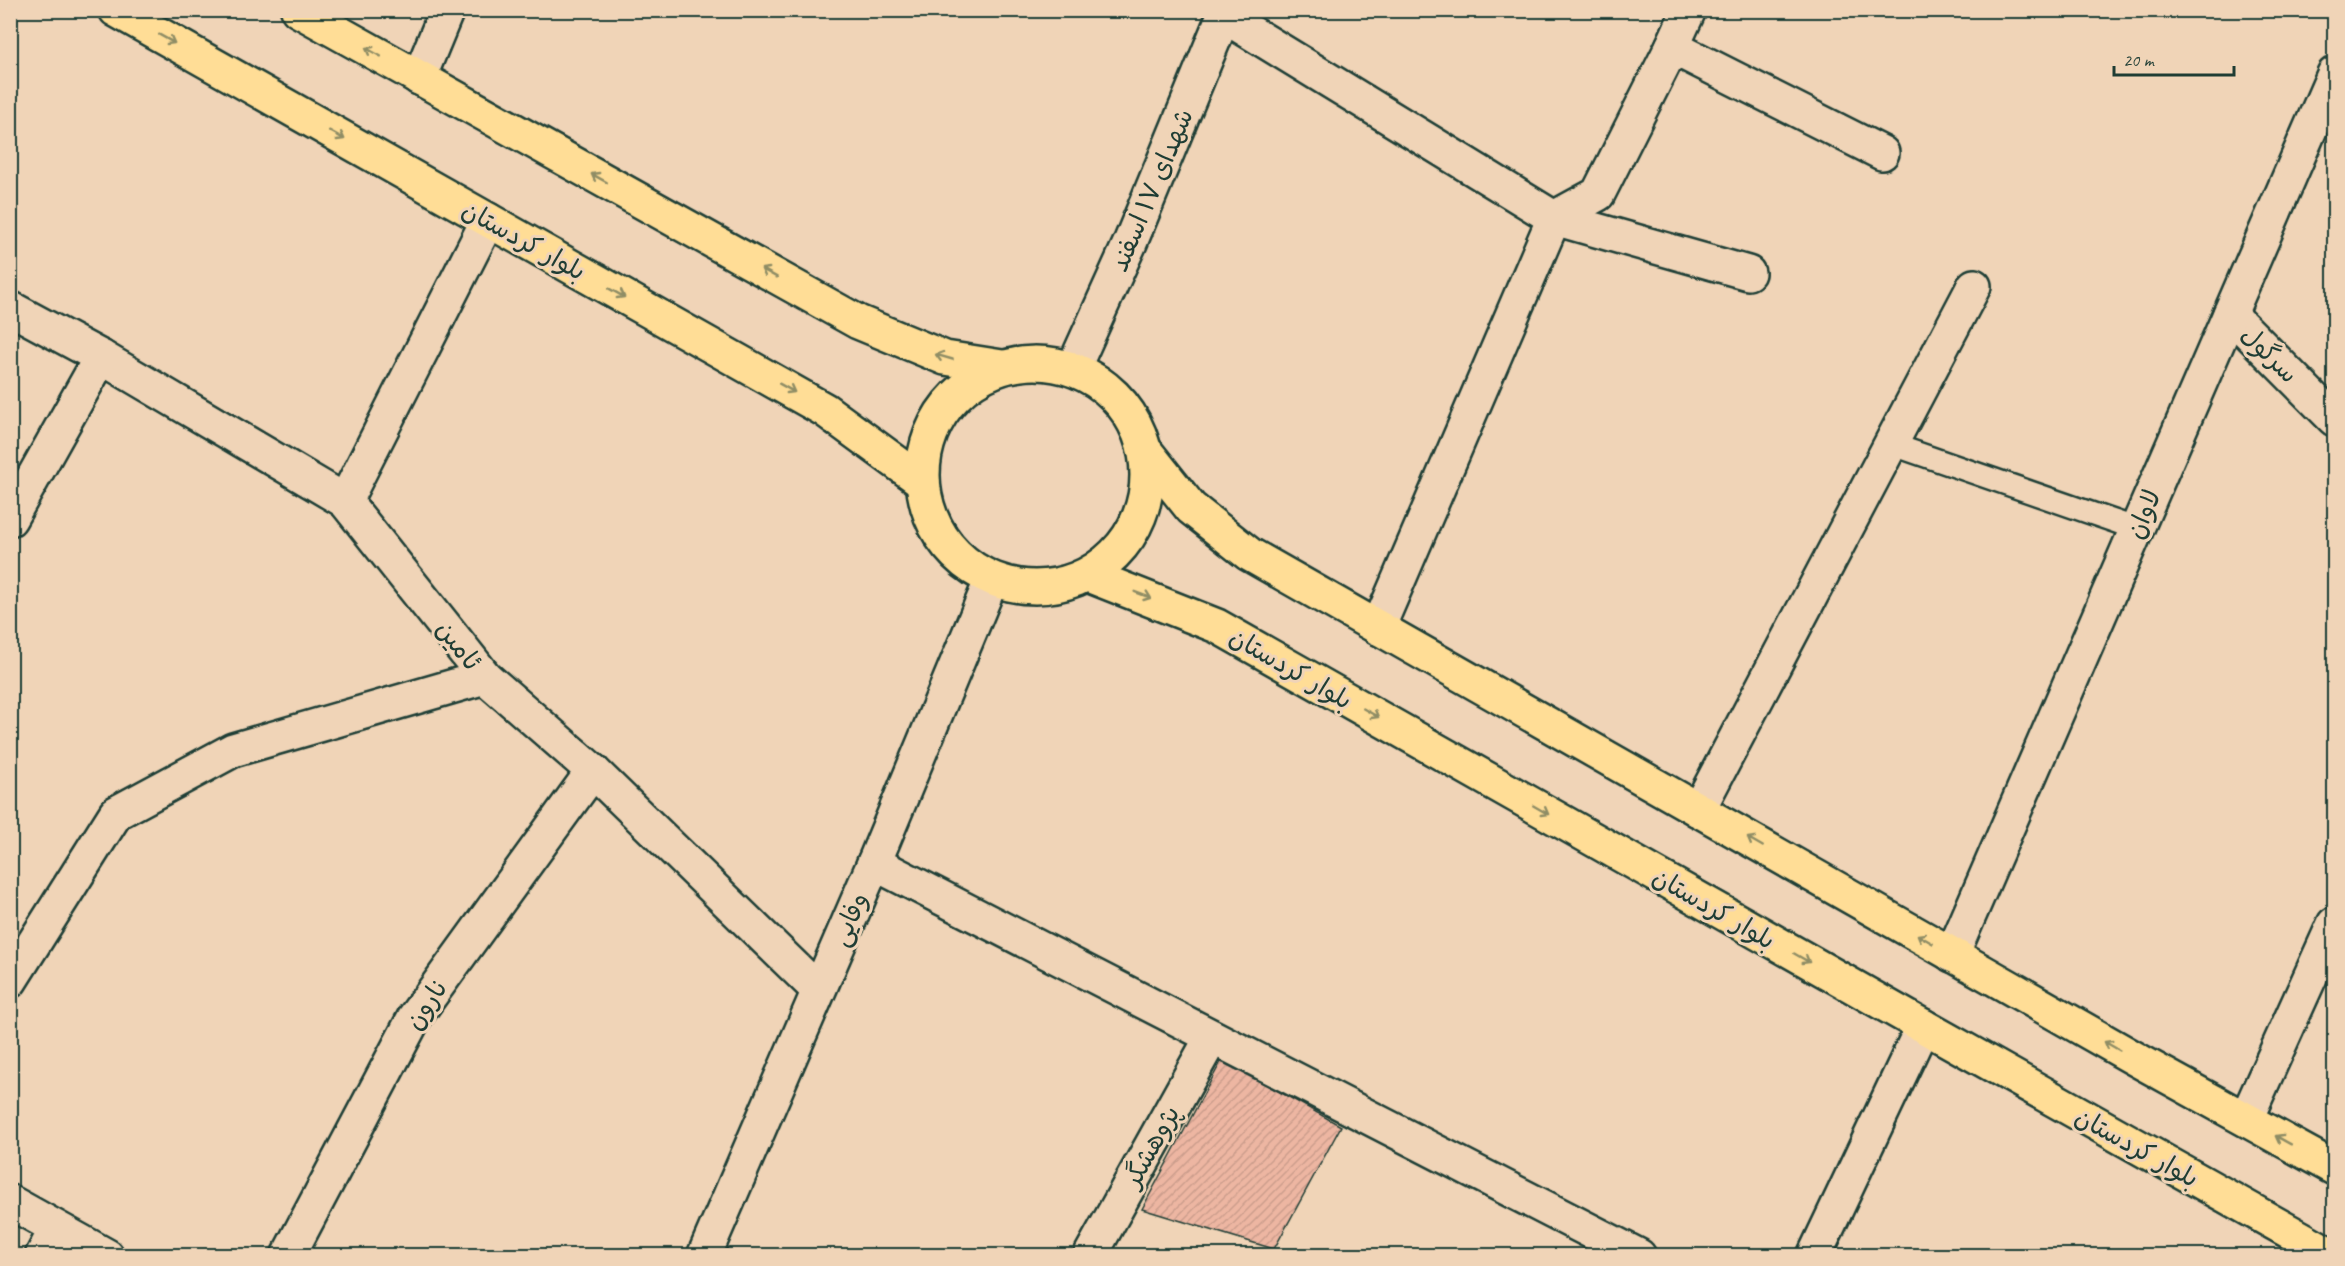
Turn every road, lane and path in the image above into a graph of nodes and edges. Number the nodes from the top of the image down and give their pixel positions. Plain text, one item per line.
1 (116, 10) edge
2 (298, 10) edge
3 (447, 10) edge
4 (1689, 10) edge
5 (1225, 13) edge
6 (1672, 47) junction
7 (2334, 74) edge
8 (419, 78) junction
9 (1882, 153) dead end
10 (1554, 218) junction
11 (488, 220) junction
12 (1748, 273) dead end
13 (1974, 286) dead end
14 (10, 308) edge
15 (2230, 314) junction
16 (101, 357) junction
17 (1002, 367) junction
18 (1073, 369) junction
19 (2334, 419) edge
20 (1891, 444) junction
21 (1144, 448) junction
22 (923, 482) junction
23 (345, 501) junction
24 (10, 519) edge
25 (2137, 529) junction
26 (1088, 575) junction
27 (991, 581) junction
28 (1378, 628) junction
29 (484, 677) junction
30 (593, 771) junction
31 (1698, 810) junction
32 (874, 863) junction
33 (2334, 924) edge
34 (1952, 955) junction
35 (10, 981) edge
36 (818, 990) junction
37 (1923, 1026) junction
38 (1212, 1037) junction
39 (2246, 1119) junction
40 (2334, 1168) edge
41 (10, 1202) edge
42 (49, 1242) edge
43 (107, 1256) edge
44 (288, 1256) edge
45 (704, 1256) edge
46 (1090, 1256) edge
47 (1639, 1256) edge
48 (1814, 1256) edge
49 (2333, 1256) edge

1 -> 11 main road, بلوار کردستان
8 -> 2 main road
3 - 8 street
4 - 6 street
5 - 10 street
5 - 18 street, شهدای ۱۷ اسفند
6 - 9 street
6 - 10 street
7 - 15 street, لاوان
17 -> 8 main road
10 - 12 street
10 - 28 street
11 -> 22 main road, بلوار کردستان
11 - 23 street
13 - 20 street
14 - 16 street
15 - 19 street, سرگول
15 - 25 street, لاوان
16 - 23 street
16 - 24 street
17 - 18 main road
17 - 22 main road
18 - 21 main road
20 - 25 lane
20 - 31 street
21 - 26 main road
21 - 28 main road
22 - 27 main road
23 - 29 street, ئامین
25 - 34 street, لاوان
26 - 27 main road
26 -> 37 main road, بلوار کردستان
27 - 32 street, وفایی
28 - 31 main road
29 - 30 street, ئامین
29 - 35 street
30 - 36 street, ئامین
30 - 44 street, نارون
34 -> 31 main road
32 - 36 street, وفایی
32 - 38 street
33 - 39 street
39 -> 34 main road
36 - 45 street, وفایی
37 - 48 street
37 - 49 main road, بلوار کردستان
38 - 46 street, پژوهشگر
38 - 47 street
40 -> 39 main road
41 - 42 street
42 - 43 street

